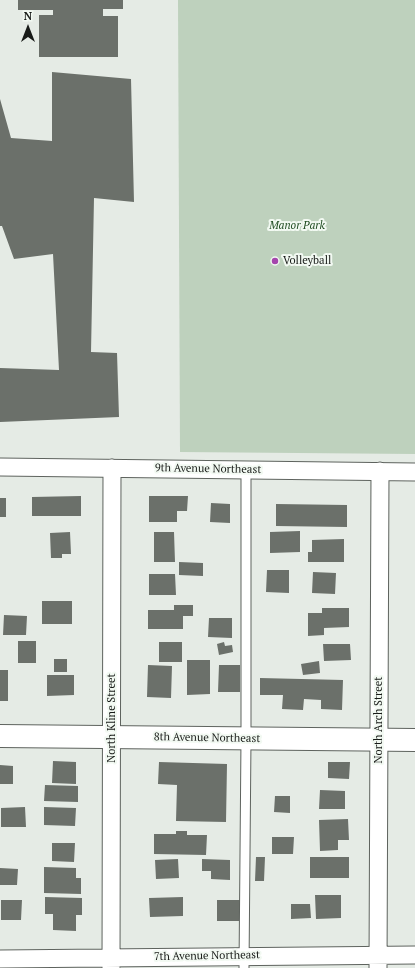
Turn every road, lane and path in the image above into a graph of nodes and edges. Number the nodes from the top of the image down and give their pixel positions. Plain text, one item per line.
1 (0, 467) edge
2 (112, 468) junction
3 (246, 469) junction
4 (380, 471) junction
5 (415, 472) edge
6 (0, 736) edge
7 (112, 737) junction
8 (246, 739) junction
9 (379, 740) junction
10 (415, 740) edge
11 (415, 955) edge
12 (0, 959) edge
13 (378, 961) edge
14 (244, 962) edge
15 (111, 963) edge

1 - 2 street, 9th Avenue Northeast
2 - 3 street, 9th Avenue Northeast
2 - 7 street, North Kline Street
3 - 4 street, 9th Avenue Northeast
3 - 8 lane
4 - 5 street, 9th Avenue Northeast
4 - 9 street, North Arch Street
6 - 7 main road, 8th Avenue Northeast
7 - 8 main road, 8th Avenue Northeast
7 - 15 street, North Kline Street
8 - 9 main road, 8th Avenue Northeast
8 - 14 lane
9 - 10 main road, 8th Avenue Northeast
9 - 13 street, North Arch Street
11 - 13 street, 7th Avenue Northeast
12 - 15 street, 7th Avenue Northeast
13 - 14 street, 7th Avenue Northeast
14 - 15 street, 7th Avenue Northeast

